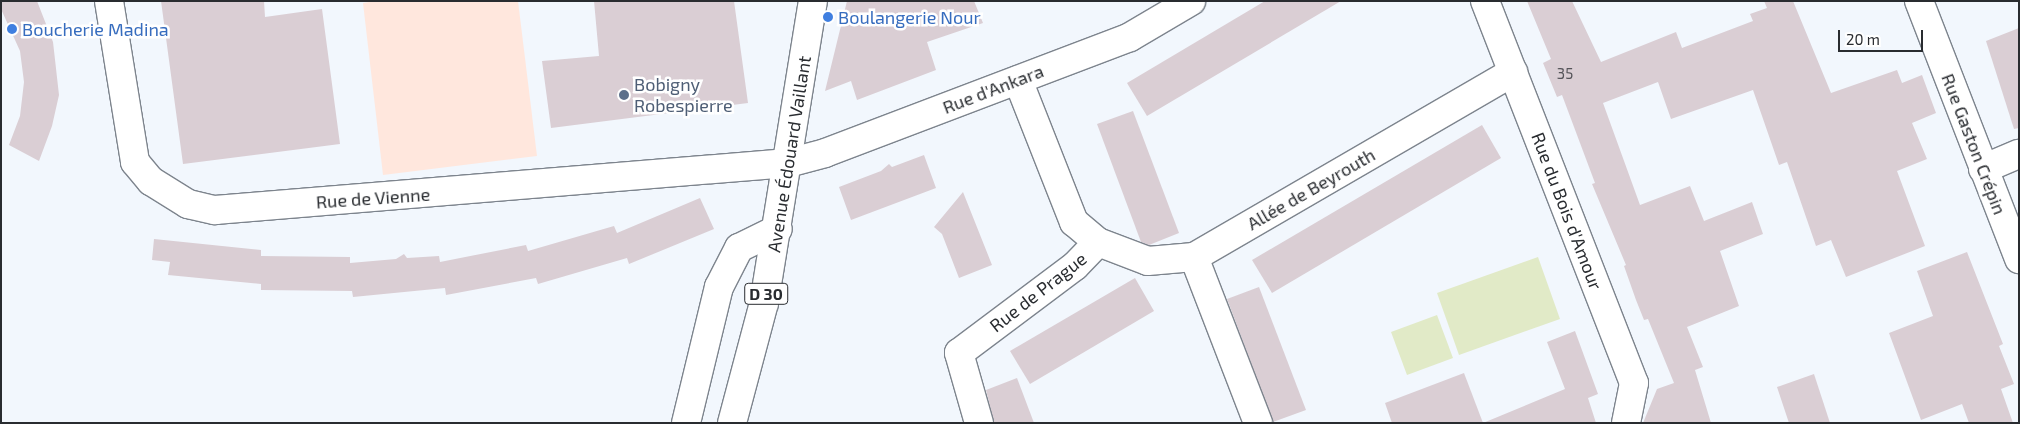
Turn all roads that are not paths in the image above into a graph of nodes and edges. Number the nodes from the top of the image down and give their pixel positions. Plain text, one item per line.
1 (109, 1) edge
2 (813, 1) edge
3 (1190, 1) edge
4 (1485, 1) edge
5 (1918, 1) edge
6 (1513, 72) junction
7 (1018, 80) junction
8 (2019, 154) edge
9 (788, 163) junction
10 (1983, 169) junction
11 (778, 229) junction
12 (1098, 242) junction
13 (1194, 257) junction
14 (2019, 259) edge
15 (686, 423) edge
16 (732, 423) edge
17 (980, 423) edge
18 (1258, 423) edge
19 (1626, 423) edge

1 - 9 street, Rue de Vienne
2 - 9 street, Avenue Édouard Vaillant / D 30
3 - 7 street, Rue d'Ankara
4 - 6 street, Rue du Bois d'Amour
5 - 10 street, Rue Gaston Crépin
6 - 13 street, Allée de Beyrouth
6 - 19 street, Rue du Bois d'Amour
7 - 9 street, Rue d'Ankara
7 - 12 street, Rue de Prague
8 - 10 street
9 - 11 street, Avenue Édouard Vaillant / D 30
10 - 14 street, Rue Gaston Crépin
11 - 15 street
11 - 16 street, Avenue Édouard Vaillant / D 30
12 - 13 street, Allée de Beyrouth
12 - 17 street, Rue de Prague
13 - 18 street

